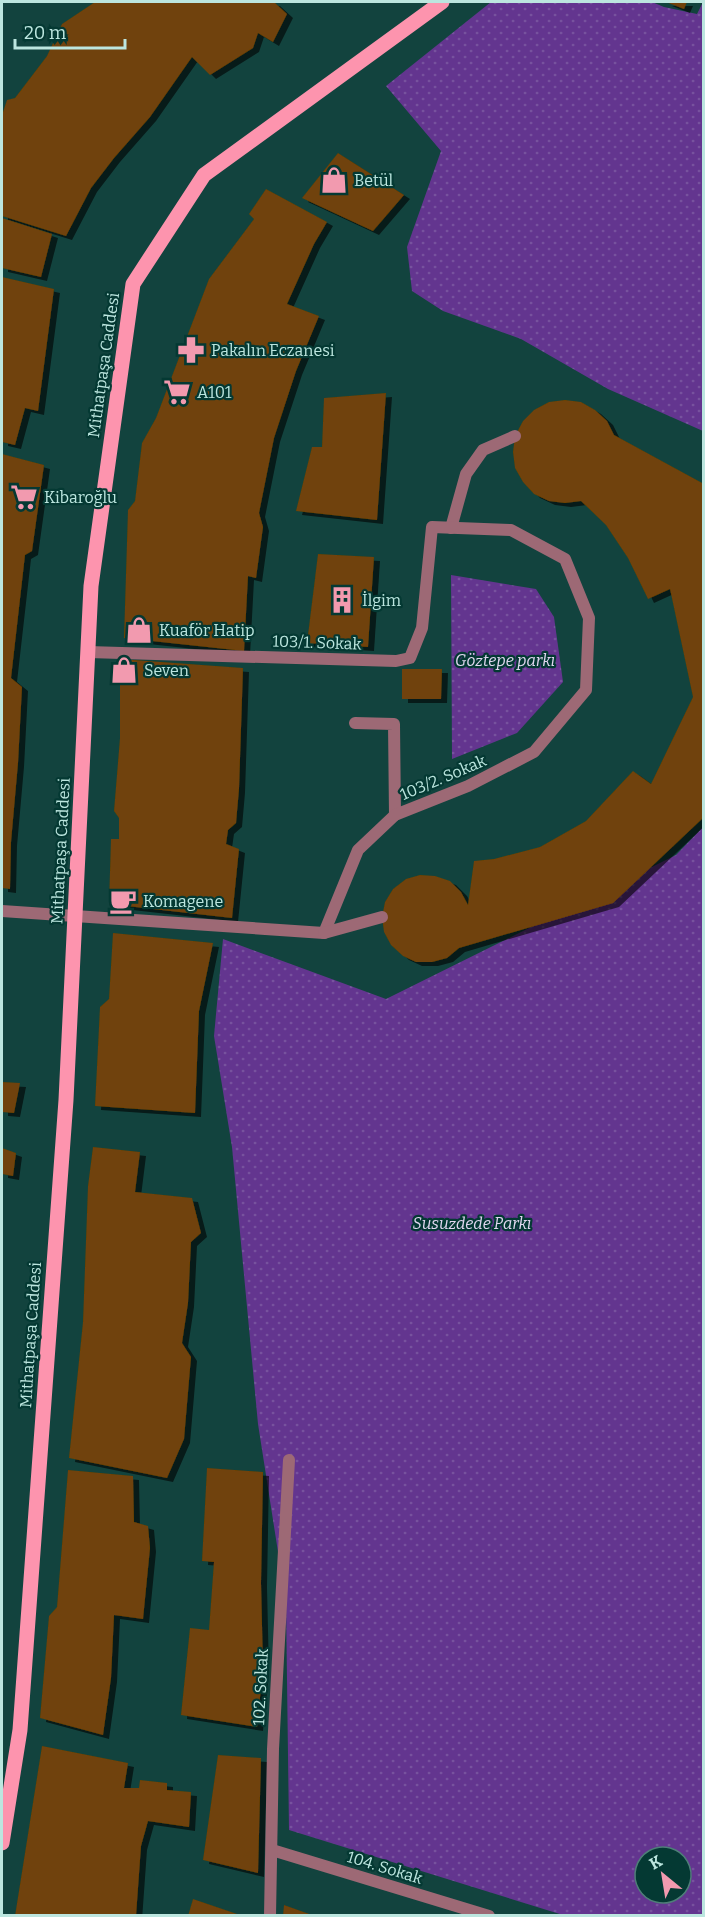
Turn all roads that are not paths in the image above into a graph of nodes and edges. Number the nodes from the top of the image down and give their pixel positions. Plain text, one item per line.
1 (442, 2) edge
2 (515, 436) dead end
3 (432, 526) joint
4 (451, 528) junction
5 (88, 652) junction
6 (355, 723) dead end
7 (395, 815) junction
8 (2, 911) edge
9 (75, 916) junction
10 (382, 917) dead end
11 (324, 933) junction
12 (289, 1460) dead end
13 (2, 1843) edge
14 (272, 1850) junction
15 (270, 1916) edge
16 (489, 1916) edge

1 - 5 main road, Mithatpaşa Caddesi
2 - 4 street
3 - 4 street, 103/2. Sokak
3 - 5 street, 103/1. Sokak
4 - 7 street, 103/2. Sokak
5 - 9 main road, Mithatpaşa Caddesi
6 - 7 street
7 - 11 street, 103/2. Sokak
8 - 9 street
9 - 11 street
9 - 13 main road, Mithatpaşa Caddesi
10 - 11 street
12 - 14 street, 102. Sokak
14 - 15 street, 102. Sokak
14 - 16 street, 104. Sokak

